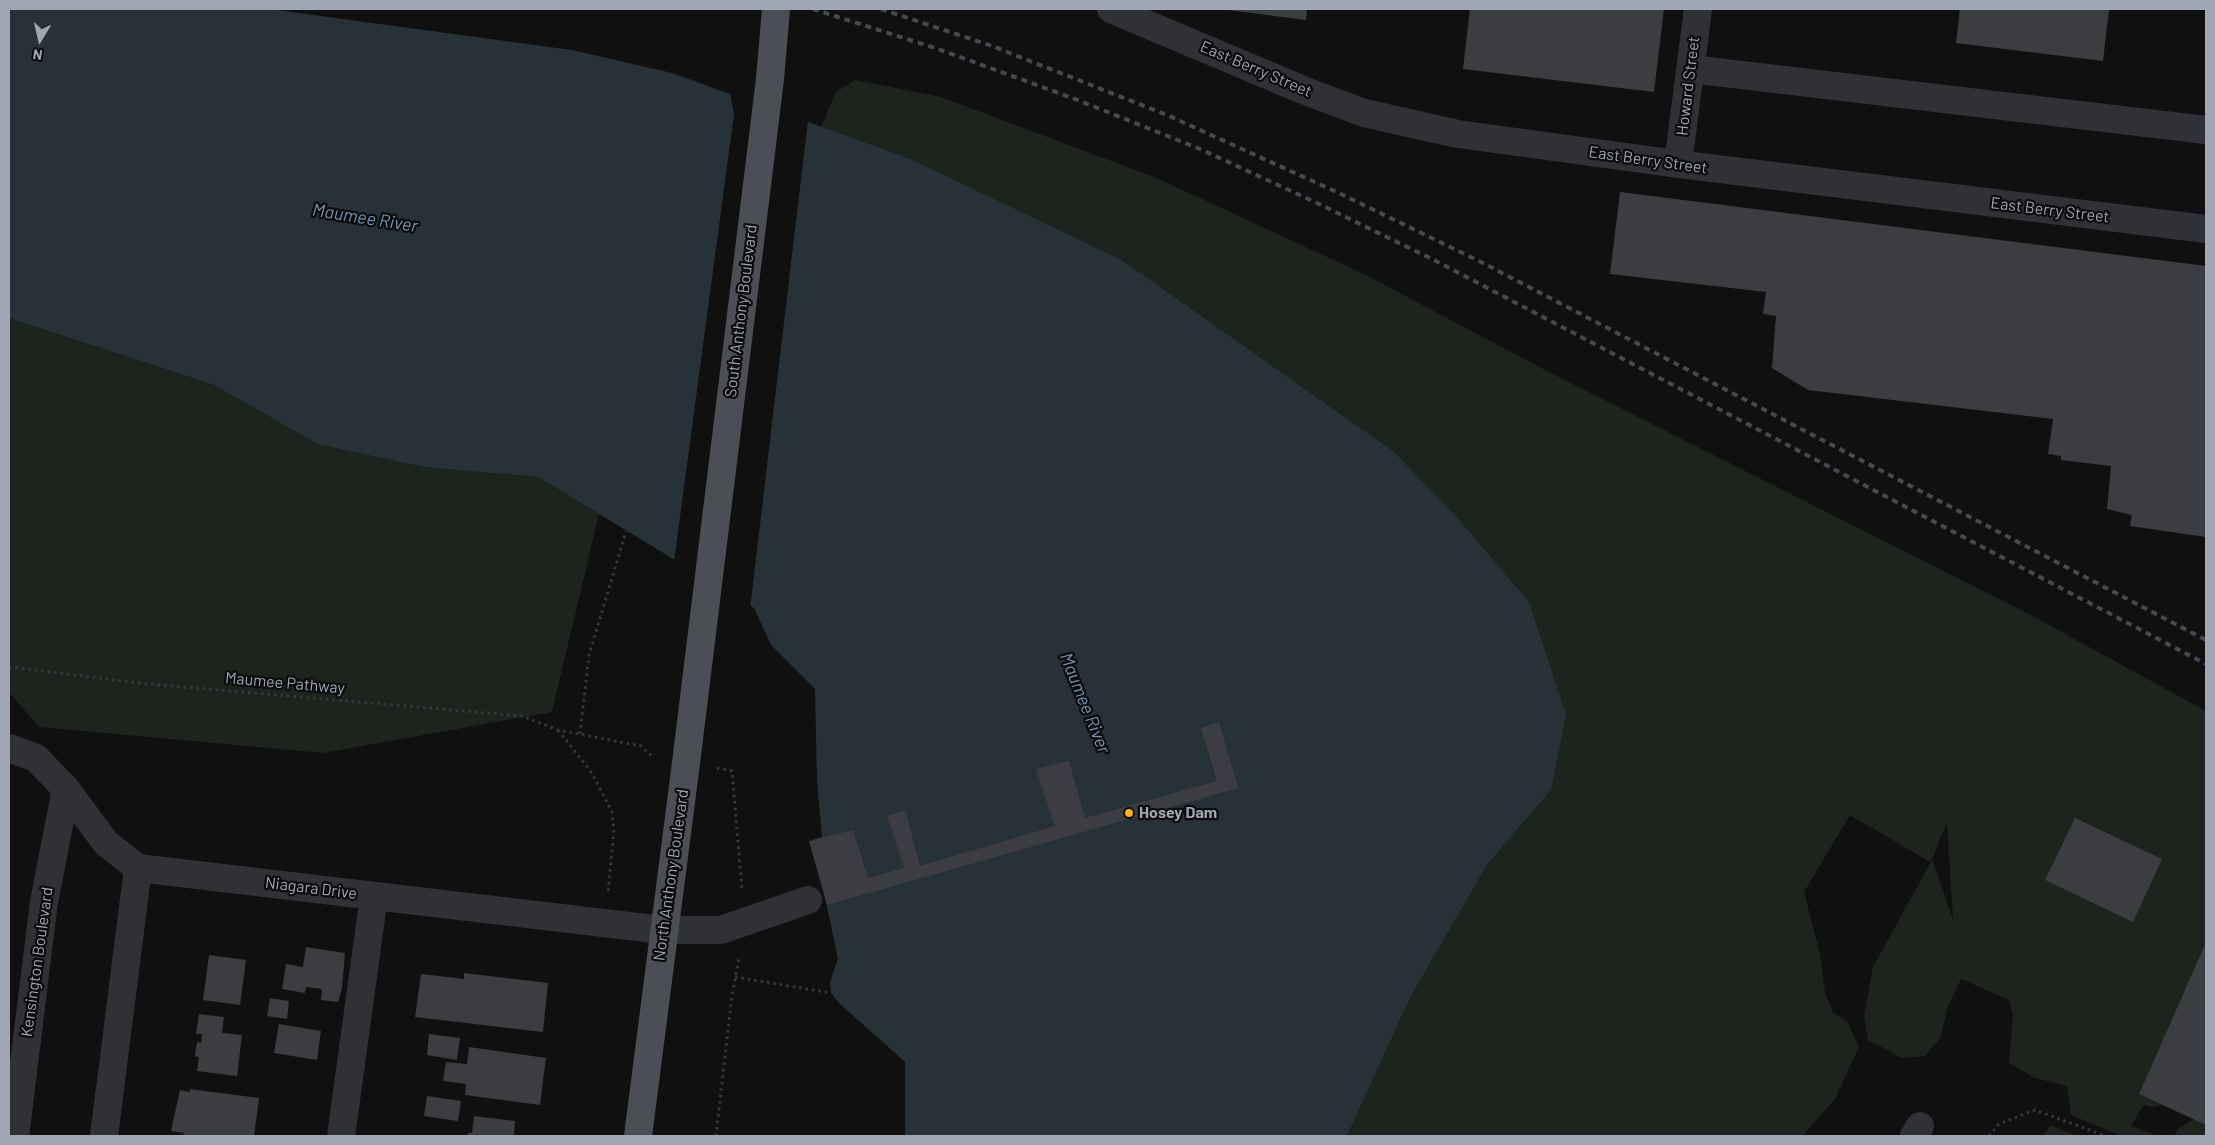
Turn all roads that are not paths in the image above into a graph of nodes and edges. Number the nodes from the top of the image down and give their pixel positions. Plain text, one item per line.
1 (776, 9) edge
2 (1111, 9) edge
3 (1698, 9) edge
4 (1691, 69) junction
5 (2206, 130) edge
6 (1678, 164) junction
7 (2206, 230) edge
8 (704, 613) joint
9 (9, 748) edge
10 (66, 789) junction
11 (138, 868) junction
12 (374, 896) junction
13 (808, 900) dead end
14 (663, 930) junction
15 (15, 1136) edge
16 (104, 1136) edge
17 (341, 1136) edge
18 (638, 1136) edge

1 - 8 main road, South Anthony Boulevard
2 - 6 street, East Berry Street
3 - 4 street, Howard Street
4 - 5 street
4 - 6 street, Howard Street
6 - 7 street, East Berry Street
8 - 14 main road, North Anthony Boulevard
9 - 10 street
10 - 11 street
10 - 15 street, Kensington Boulevard
11 - 12 street, Niagara Drive
11 - 16 street
12 - 14 street, Niagara Drive
12 - 17 street
13 - 14 street, Niagara Drive
14 - 18 main road, North Anthony Boulevard

